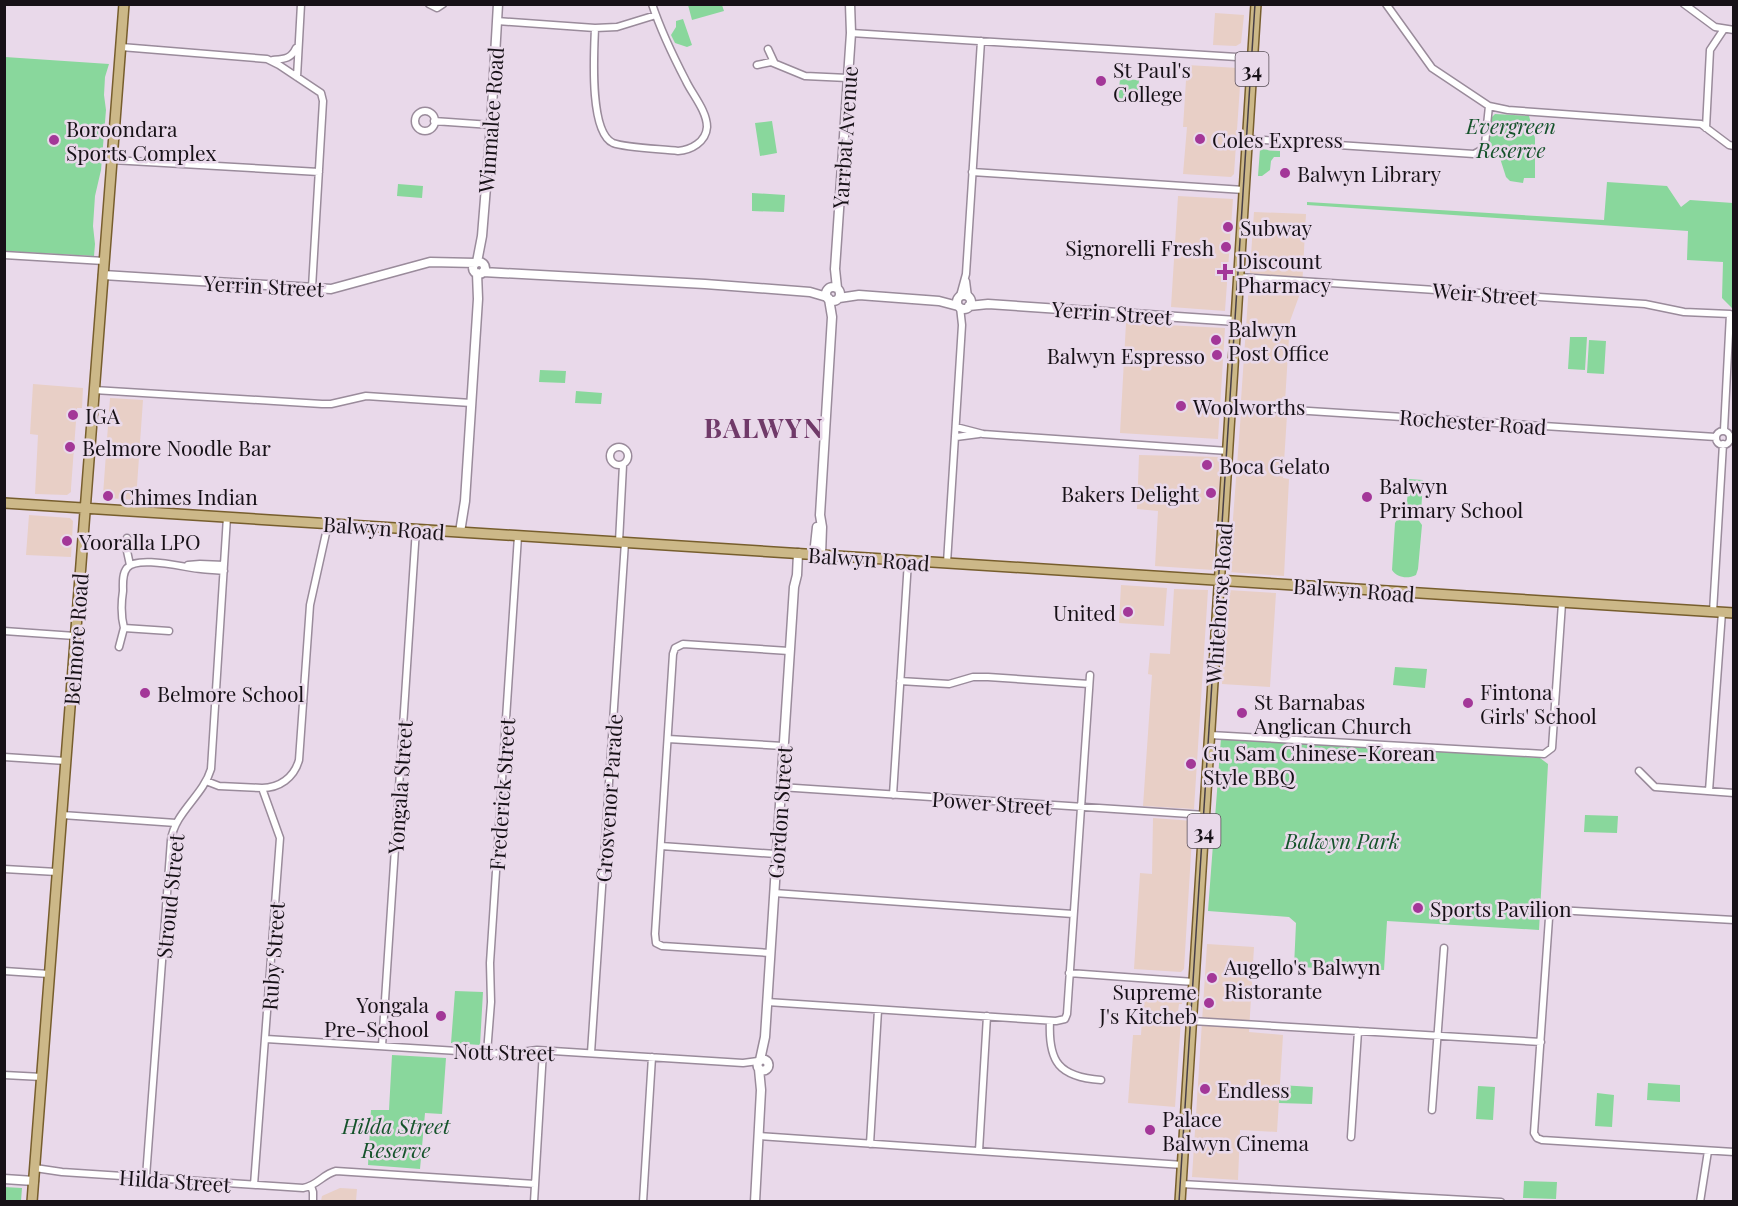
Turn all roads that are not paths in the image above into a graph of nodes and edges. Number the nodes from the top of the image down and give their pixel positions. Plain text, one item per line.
1 (124, 4) edge
2 (301, 4) edge
3 (429, 4) edge
4 (443, 4) edge
5 (498, 4) edge
6 (652, 4) edge
7 (850, 4) edge
8 (1256, 4) edge
9 (1386, 4) edge
10 (1684, 4) edge
11 (656, 15) junction
12 (497, 21) junction
13 (595, 28) junction
14 (1724, 29) junction
15 (1734, 30) edge
16 (851, 33) junction
17 (981, 41) junction
18 (297, 46) junction
19 (121, 47) junction
20 (768, 49) dead end
21 (1253, 58) junction
22 (272, 60) junction
23 (774, 62) junction
24 (757, 65) dead end
25 (297, 77) junction
26 (848, 78) junction
27 (1489, 106) junction
28 (434, 121) dead end
29 (491, 125) junction
30 (1706, 128) junction
31 (1248, 139) junction
32 (1734, 146) edge
33 (112, 160) junction
34 (319, 172) junction
35 (972, 172) junction
36 (1244, 190) junction
37 (4, 255) edge
38 (104, 261) junction
39 (480, 268) junction
40 (103, 275) junction
41 (1239, 277) junction
42 (312, 288) junction
43 (833, 294) junction
44 (964, 302) junction
45 (1236, 321) junction
46 (94, 390) junction
47 (471, 403) junction
48 (1230, 406) junction
49 (956, 427) junction
50 (1724, 430) junction
51 (982, 434) junction
52 (956, 437) junction
53 (1716, 437) junction
54 (1732, 438) edge
55 (1723, 444) junction
56 (1228, 451) junction
57 (623, 465) dead end
58 (4, 503) edge
59 (85, 508) junction
60 (227, 517) junction
61 (328, 524) junction
62 (416, 529) junction
63 (463, 532) junction
64 (518, 536) junction
65 (127, 537) dead end
66 (622, 542) junction
67 (795, 553) junction
68 (818, 555) junction
69 (908, 561) junction
70 (947, 563) junction
71 (130, 564) junction
72 (224, 568) junction
73 (1219, 581) junction
74 (1562, 603) junction
75 (1717, 612) junction
76 (1734, 613) edge
77 (124, 628) junction
78 (4, 631) edge
79 (169, 631) dead end
80 (75, 636) junction
81 (120, 647) dead end
82 (789, 651) junction
83 (1090, 675) dead end
84 (900, 681) junction
85 (1089, 684) junction
86 (1210, 735) junction
87 (668, 739) junction
88 (783, 746) junction
89 (4, 757) edge
90 (66, 761) junction
91 (1640, 771) dead end
92 (206, 781) junction
93 (780, 787) junction
94 (262, 788) junction
95 (1709, 791) junction
96 (1734, 793) edge
97 (893, 795) junction
98 (1080, 807) junction
99 (62, 815) junction
100 (1204, 815) junction
101 (176, 823) junction
102 (661, 846) junction
103 (776, 854) junction
104 (4, 869) edge
105 (57, 872) junction
106 (774, 894) junction
107 (1073, 914) junction
108 (1734, 920) edge
109 (1444, 948) dead end
110 (770, 953) junction
111 (4, 970) edge
112 (1069, 973) junction
113 (50, 974) junction
114 (1194, 982) junction
115 (767, 1002) junction
116 (878, 1010) junction
117 (987, 1016) junction
118 (1050, 1021) junction
119 (1192, 1021) junction
120 (1358, 1031) junction
121 (1437, 1036) junction
122 (266, 1039) junction
123 (1541, 1042) junction
124 (382, 1046) junction
125 (543, 1051) junction
126 (487, 1053) junction
127 (591, 1053) junction
128 (652, 1057) junction
129 (762, 1065) junction
130 (4, 1075) edge
131 (42, 1077) junction
132 (1101, 1080) dead end
133 (1432, 1110) dead end
134 (759, 1136) junction
135 (1351, 1137) dead end
136 (870, 1144) junction
137 (979, 1151) junction
138 (1708, 1151) junction
139 (1734, 1152) edge
140 (1183, 1165) junction
141 (34, 1174) junction
142 (146, 1177) junction
143 (4, 1179) edge
144 (535, 1184) junction
145 (1181, 1184) junction
146 (254, 1185) junction
147 (311, 1186) junction
148 (32, 1202) edge
149 (313, 1202) edge
150 (534, 1202) edge
151 (643, 1202) edge
152 (755, 1202) edge
153 (1180, 1202) edge
154 (1502, 1202) edge
155 (1700, 1202) edge

1 - 19 main road, Belmore Road
2 - 18 street
3 - 4 street
5 - 12 street, Winmalee Road
6 - 11 street
7 - 16 street, Yarrbat Avenue
8 - 21 main road, Whitehorse Road / 34
9 - 27 street
10 - 14 street
11 - 13 street
11 - 13 street
12 - 13 street
12 - 29 street, Winmalee Road
14 - 15 street
14 - 30 street
16 - 17 street
16 - 26 street, Yarrbat Avenue
17 - 21 street
17 - 35 street
18 - 22 street
18 - 25 street
19 - 22 street
19 - 33 main road, Belmore Road
20 - 23 street
21 - 31 main road, Whitehorse Road / 34
22 - 25 street
23 - 24 street
23 - 26 street
25 - 34 street
26 - 43 street, Yarrbat Avenue
27 - 30 street
27 - 31 street
28 - 29 street
29 - 39 street, Winmalee Road
30 - 32 street
31 - 36 main road, Whitehorse Road / 34
33 - 34 street
33 - 38 main road, Belmore Road
34 - 42 street
35 - 36 street
35 - 44 street
36 - 41 main road, Whitehorse Road / 34
37 - 38 street
38 - 40 main road, Belmore Road
39 - 42 street, Yerrin Street
39 - 43 street, Yerrin Street
39 - 47 street, Winmalee Road
40 - 42 street, Yerrin Street
40 - 46 main road, Belmore Road
41 - 45 main road, Whitehorse Road / 34
41 - 50 street, Weir Street
43 - 44 street, Yerrin Street
43 - 68 street, Yarrbat Avenue
44 - 45 street, Yerrin Street
44 - 49 street
45 - 48 main road, Whitehorse Road / 34
46 - 47 street
46 - 59 main road, Belmore Road
47 - 63 street, Winmalee Road
48 - 53 street, Rochester Road
48 - 56 main road, Whitehorse Road / 34
49 - 51 street
49 - 52 street
50 - 53 street
50 - 54 street
51 - 52 street
51 - 56 street
52 - 70 street
53 - 55 street
54 - 55 street
55 - 75 street
56 - 73 main road, Whitehorse Road / 34
57 - 66 street, Grosvenor Parade
58 - 59 main road, Balwyn Road
59 - 60 main road, Balwyn Road
59 - 80 main road, Belmore Road
60 - 61 main road, Balwyn Road
60 - 72 street, Stroud Street
61 - 62 main road, Balwyn Road
61 - 94 street
62 - 63 main road, Balwyn Road
62 - 124 street, Yongala Street
63 - 64 main road, Balwyn Road
64 - 66 main road, Balwyn Road
64 - 126 street, Frederick Street
65 - 71 street
66 - 67 main road, Balwyn Road
66 - 127 street, Grosvenor Parade
67 - 68 main road, Balwyn Road
67 - 82 street, Gordon Street
68 - 69 main road, Balwyn Road
69 - 70 main road, Balwyn Road
69 - 84 street
70 - 73 main road, Balwyn Road
71 - 72 street
71 - 77 street
72 - 92 street, Stroud Street
73 - 74 main road, Balwyn Road
73 - 86 main road, Whitehorse Road / 34
74 - 75 main road, Balwyn Road
74 - 86 street
75 - 76 main road, Balwyn Road
75 - 95 street
77 - 79 street
77 - 81 street
78 - 80 street
80 - 90 main road, Belmore Road
82 - 87 street
82 - 88 street, Gordon Street
83 - 85 street
84 - 85 street
84 - 97 street
85 - 98 street
86 - 100 main road, Whitehorse Road / 34
87 - 88 street
87 - 102 street
88 - 93 street, Gordon Street
89 - 90 street
90 - 99 main road, Belmore Road
91 - 95 street
92 - 94 street
92 - 101 street, Stroud Street
93 - 97 street, Power Street
93 - 103 street, Gordon Street
94 - 122 street, Ruby Street
95 - 96 street
97 - 98 street, Power Street
98 - 100 street, Power Street
98 - 107 street
99 - 101 street
99 - 105 main road, Belmore Road
100 - 114 main road, Whitehorse Road / 34
101 - 142 street, Stroud Street
102 - 103 street
102 - 110 street
103 - 106 street, Gordon Street
104 - 105 street
105 - 113 main road, Belmore Road
106 - 107 street
106 - 110 street, Gordon Street
107 - 112 street
108 - 123 street
109 - 121 street
110 - 115 street, Gordon Street
111 - 113 street
112 - 114 street
112 - 118 street
113 - 131 main road, Belmore Road
114 - 119 main road, Whitehorse Road / 34
115 - 116 street
115 - 129 street, Gordon Street
116 - 117 street
116 - 136 street
117 - 118 street
117 - 137 street
118 - 132 street
119 - 120 street
119 - 140 main road, Whitehorse Road / 34
120 - 121 street
120 - 135 street
121 - 123 street
121 - 133 street
122 - 124 street, Nott Street
122 - 146 street, Ruby Street
123 - 138 street
124 - 126 street, Nott Street
125 - 126 street, Nott Street
125 - 127 street, Nott Street
125 - 144 street
127 - 128 street, Nott Street
128 - 129 street, Nott Street
128 - 151 street
129 - 134 street, Gordon Street
130 - 131 street
131 - 141 main road, Belmore Road
134 - 136 street
134 - 152 street, Gordon Street
136 - 137 street
137 - 140 street
138 - 139 street
138 - 155 street
140 - 145 main road, Whitehorse Road / 34
141 - 142 street, Hilda Street
141 - 143 street
141 - 148 main road, Belmore Road
142 - 146 street, Hilda Street
144 - 147 street, Hilda Street
144 - 150 street
145 - 153 main road, Whitehorse Road / 34
145 - 154 street
146 - 147 street, Hilda Street
147 - 149 street

